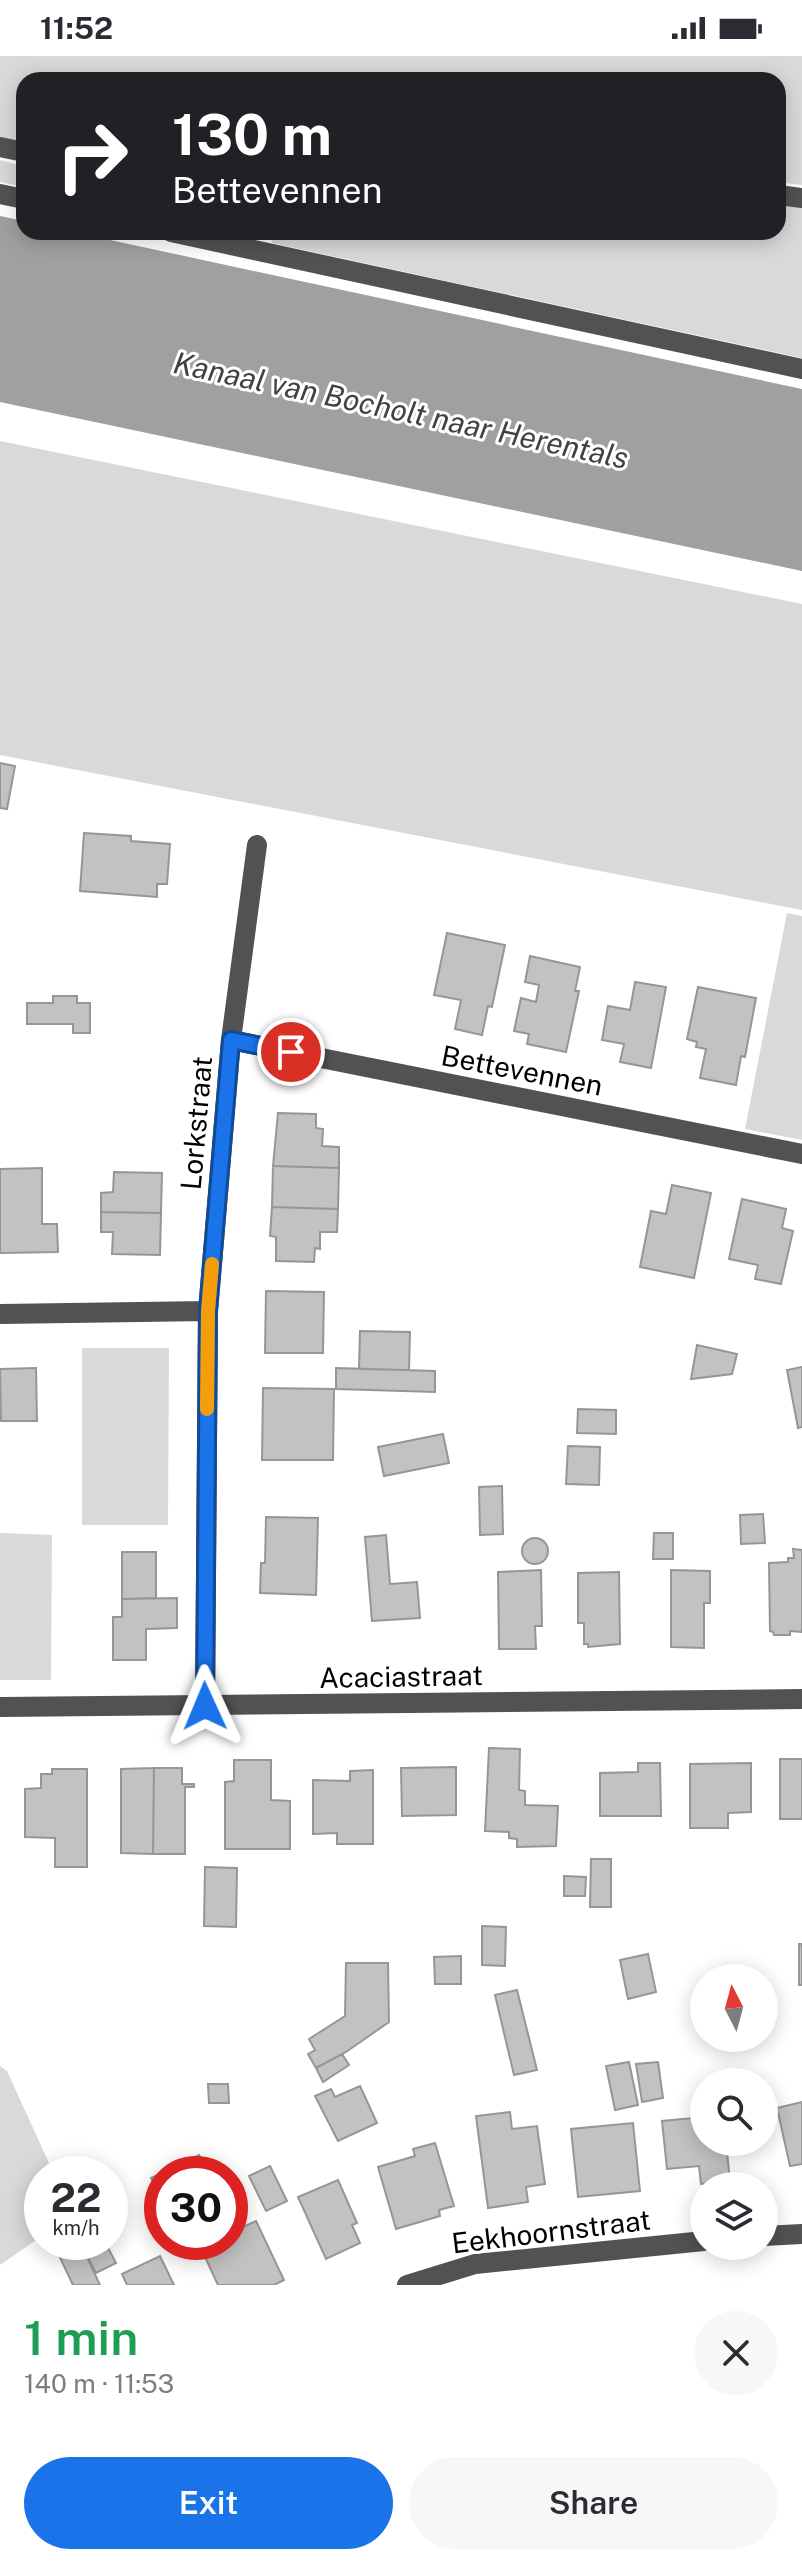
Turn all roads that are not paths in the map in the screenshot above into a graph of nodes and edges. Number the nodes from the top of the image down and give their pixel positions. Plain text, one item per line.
1 (208, 240) edge
2 (802, 369) edge
3 (257, 845) dead end
4 (231, 1040) junction
5 (802, 1154) edge
6 (208, 1311) junction
7 (0, 1314) edge
8 (802, 1699) edge
9 (205, 1706) junction
10 (0, 1707) edge
11 (802, 2234) edge
12 (778, 2235) edge
13 (690, 2242) edge
14 (407, 2285) edge

1 - 2 street
3 - 4 street, Lorkstraat
4 - 5 street, Bettevennen
4 - 6 street, Lorkstraat
6 - 7 street
6 - 9 street, Lorkstraat
8 - 9 street, Acaciastraat
9 - 10 street, Acaciastraat
11 - 12 street
13 - 14 street, Eekhoornstraat

